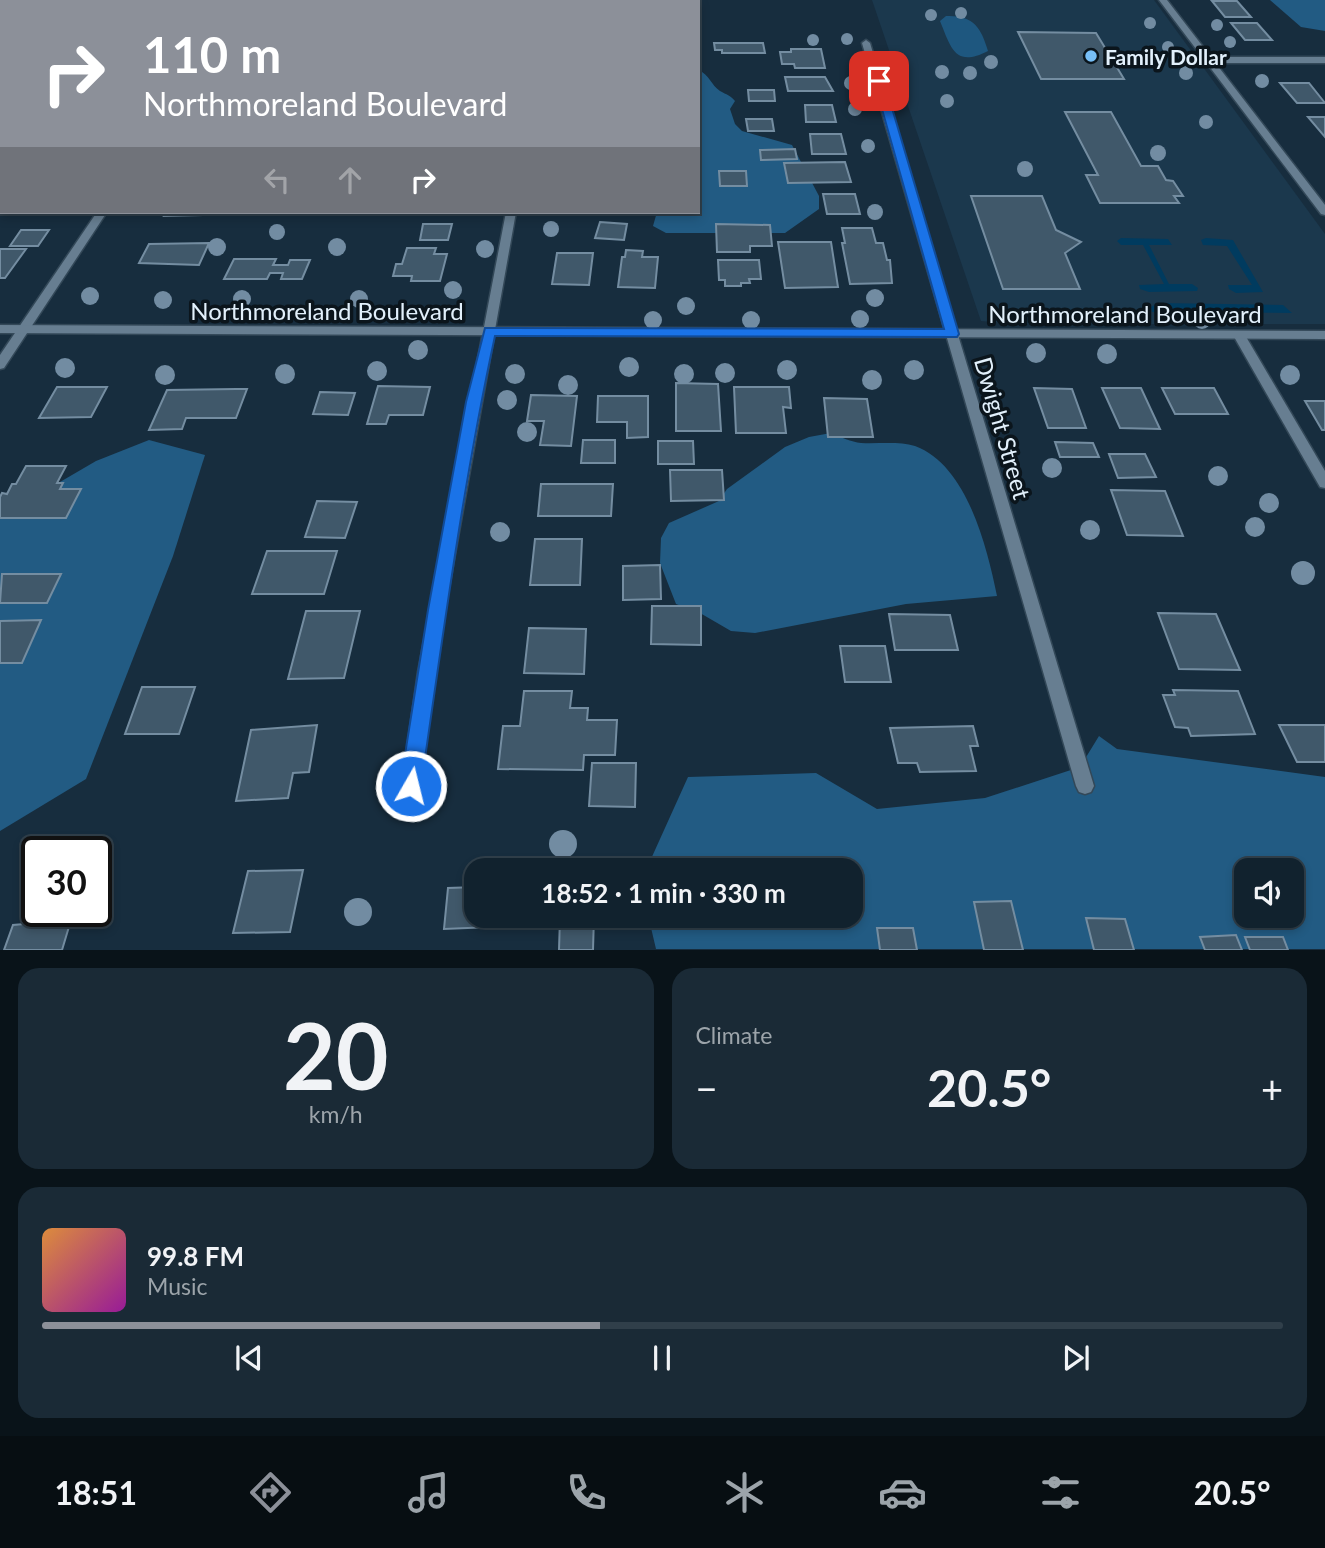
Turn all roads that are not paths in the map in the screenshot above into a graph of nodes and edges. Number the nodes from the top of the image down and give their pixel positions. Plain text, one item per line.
1 (1163, 0) edge
2 (866, 43) dead end
3 (1209, 60) junction
4 (1325, 60) edge
5 (1325, 211) edge
6 (101, 214) edge
7 (510, 214) edge
8 (0, 329) edge
9 (25, 329) junction
10 (489, 331) junction
11 (952, 334) junction
12 (1239, 335) junction
13 (1325, 335) edge
14 (0, 365) edge
15 (1325, 483) edge
16 (1085, 786) dead end
17 (408, 805) dead end

1 - 3 street
2 - 11 street, Dwight Street
3 - 4 street
3 - 5 street
6 - 9 street
7 - 10 street
8 - 9 street, Northmoreland Boulevard
9 - 10 street, Northmoreland Boulevard
9 - 14 street
10 - 11 street, Northmoreland Boulevard
10 - 17 street
11 - 12 street, Northmoreland Boulevard
11 - 16 street, Dwight Street
12 - 13 street, Northmoreland Boulevard
12 - 15 street

